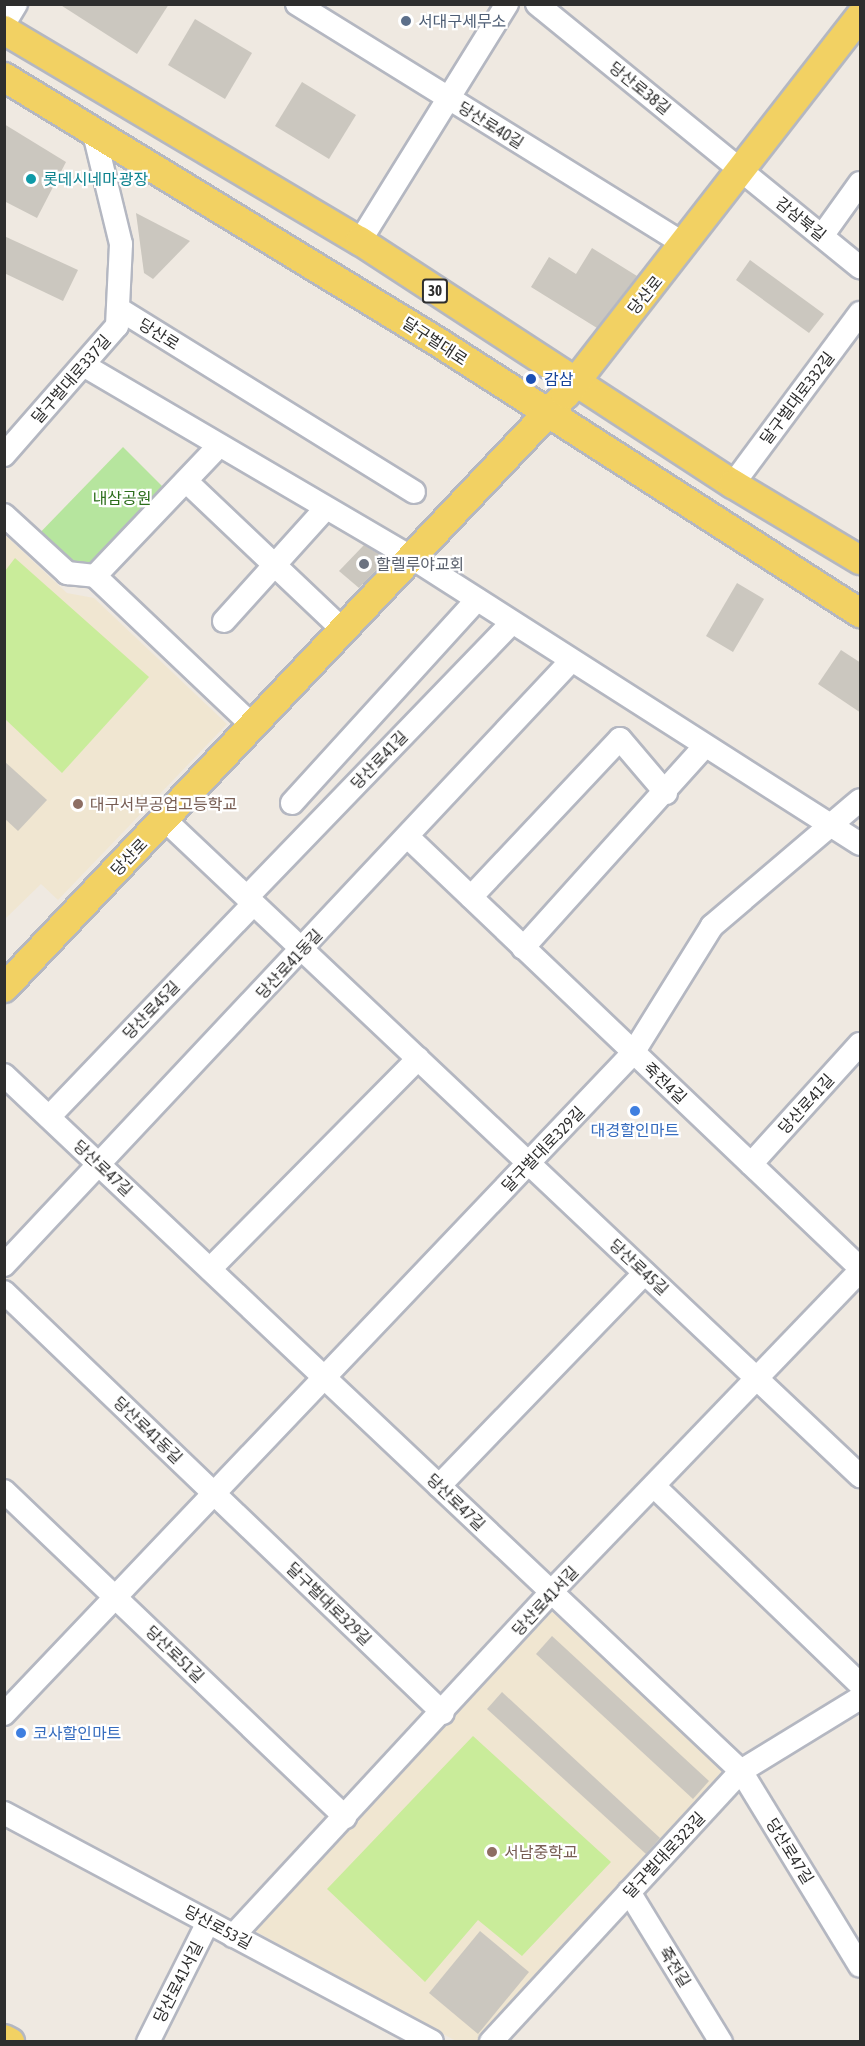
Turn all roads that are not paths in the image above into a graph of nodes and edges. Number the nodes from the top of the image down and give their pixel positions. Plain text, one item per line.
1 (16, 4) edge
2 (297, 4) edge
3 (507, 4) edge
4 (537, 4) edge
5 (861, 17) edge
6 (4, 24) edge
7 (4, 30) edge
8 (4, 77) edge
9 (448, 98) junction
10 (94, 133) junction
11 (742, 171) junction
12 (861, 183) edge
13 (822, 236) junction
14 (360, 241) junction
15 (685, 246) junction
16 (861, 267) edge
17 (119, 309) junction
18 (861, 313) edge
19 (503, 335) junction
20 (438, 342) junction
21 (85, 366) junction
22 (575, 383) junction
23 (547, 415) junction
24 (8, 445) edge
25 (219, 446) junction
26 (186, 480) junction
27 (734, 484) junction
28 (414, 492) dead end
29 (326, 508) junction
30 (4, 515) edge
31 (414, 559) junction
32 (861, 560) edge
33 (274, 565) junction
34 (95, 576) junction
35 (477, 600) junction
36 (861, 614) edge
37 (224, 621) dead end
38 (512, 623) junction
39 (345, 632) junction
40 (572, 661) junction
41 (254, 727) junction
42 (705, 747) junction
43 (666, 793) junction
44 (861, 800) edge
45 (292, 803) dead end
46 (165, 820) junction
47 (830, 825) junction
48 (409, 838) junction
49 (861, 844) edge
50 (471, 897) junction
51 (250, 901) junction
52 (523, 948) junction
53 (303, 950) junction
54 (4, 988) edge
55 (861, 1044) edge
56 (633, 1053) junction
57 (418, 1059) junction
58 (4, 1075) edge
59 (49, 1117) junction
60 (529, 1163) junction
61 (751, 1164) junction
62 (99, 1165) junction
63 (4, 1265) edge
64 (210, 1269) junction
65 (861, 1269) edge
66 (645, 1273) junction
67 (4, 1292) edge
68 (325, 1378) junction
69 (758, 1379) junction
70 (861, 1476) edge
71 (439, 1486) junction
72 (656, 1488) junction
73 (4, 1491) edge
74 (214, 1494) junction
75 (551, 1592) junction
76 (116, 1598) junction
77 (861, 1684) edge
78 (861, 1698) edge
79 (443, 1713) junction
80 (4, 1714) edge
81 (741, 1771) junction
82 (4, 1813) edge
83 (345, 1817) junction
84 (629, 1893) junction
85 (208, 1922) junction
86 (233, 1936) junction
87 (861, 1966) edge
88 (4, 2038) edge
89 (10, 2042) edge
90 (148, 2042) edge
91 (432, 2042) edge
92 (491, 2042) edge
93 (721, 2042) edge

1 - 6 street
2 - 9 street, 당산로40길
3 - 9 street
4 - 11 street, 당산로38길
5 - 11 main road, 당산로
7 - 14 main road, 30
8 - 10 main road, 달구벌대로 / 30
9 - 14 street
9 - 15 street, 당산로40길
10 - 17 street, 달구벌대로337길
10 - 20 main road, 달구벌대로 / 30
11 - 13 street, 감삼북길
11 - 15 main road, 당산로
12 - 13 street
13 - 16 street, 감삼북길
14 - 19 main road, 30
15 - 22 main road, 당산로
17 - 21 street, 달구벌대로337길
17 - 28 street, 당산로
18 - 27 street, 달구벌대로332길
19 - 20 main road
19 - 22 main road, 30
20 - 23 main road, 달구벌대로 / 30
21 - 24 street, 달구벌대로337길
21 - 25 street
22 - 23 main road, 당산로
22 - 27 main road, 30
23 - 31 main road, 당산로
23 - 36 main road, 달구벌대로 / 30
25 - 26 street
25 - 29 street
26 - 33 street
26 - 34 street
27 - 32 main road, 30
29 - 31 street
29 - 33 street
30 - 34 street
31 - 35 street
31 - 39 main road, 당산로
33 - 37 street
33 - 39 street
34 - 41 street
35 - 38 street
35 - 45 street, 당산로41길
38 - 40 street
38 - 51 street, 당산로41길
39 - 41 main road, 당산로
40 - 42 street
40 - 48 street, 당산로41동길
41 - 46 main road, 당산로
42 - 43 street
42 - 47 street
43 - 50 street
43 - 52 street
44 - 47 street, 달구벌대로329길
46 - 51 street, 당산로45길
46 - 54 main road, 당산로
47 - 49 street
47 - 56 street, 달구벌대로329길
48 - 50 street, 죽전4길
48 - 53 street, 당산로41동길
50 - 52 street, 죽전4길
51 - 53 street, 당산로45길
51 - 59 street, 당산로45길
52 - 56 street, 죽전4길
53 - 57 street, 당산로45길
53 - 62 street, 당산로41동길
55 - 61 street, 당산로41길
56 - 60 street, 달구벌대로329길
56 - 61 street, 죽전4길
57 - 60 street, 당산로45길
57 - 64 street
58 - 59 street, 당산로47길
59 - 62 street, 당산로47길
60 - 66 street, 당산로45길
60 - 68 street, 달구벌대로329길
61 - 65 street, 죽전4길
62 - 63 street, 당산로41동길
62 - 64 street, 당산로47길
64 - 68 street, 당산로47길
65 - 69 street, 당산로41서길
66 - 69 street, 당산로45길
66 - 71 street
67 - 74 street, 당산로41동길
68 - 71 street, 당산로47길
68 - 74 street, 달구벌대로329길
69 - 70 street, 당산로45길
69 - 72 street, 당산로41서길
71 - 75 street, 당산로47길
72 - 75 street, 당산로41서길
72 - 77 street
73 - 76 street, 당산로51길
74 - 76 street, 달구벌대로329길
74 - 79 street, 달구벌대로329길
75 - 79 street, 당산로41서길
75 - 81 street, 당산로47길
76 - 80 street, 달구벌대로329길
76 - 83 street, 당산로51길
78 - 81 street, 달구벌대로323길
79 - 83 street, 당산로41서길
81 - 84 street, 달구벌대로323길
81 - 87 street, 당산로47길
82 - 85 street, 당산로53길
83 - 86 street, 당산로41서길
84 - 92 street, 달구벌대로323길
84 - 93 street, 죽전길
85 - 86 street, 당산로53길
85 - 90 street, 당산로41서길
86 - 91 street, 당산로53길
88 - 89 main road

